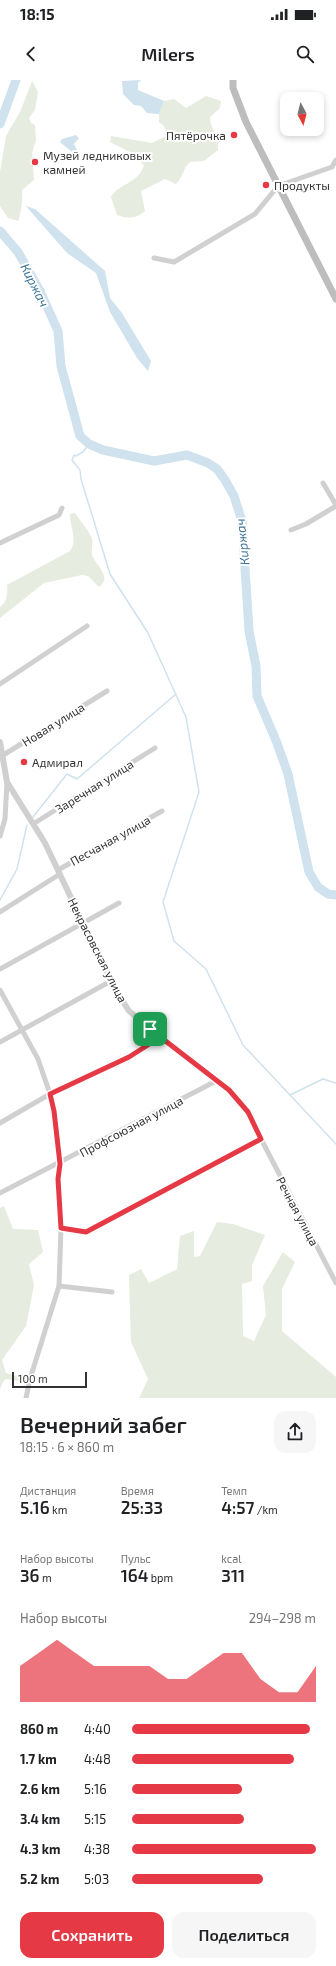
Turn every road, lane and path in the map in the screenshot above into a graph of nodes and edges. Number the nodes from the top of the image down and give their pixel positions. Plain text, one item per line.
1 (232, 80) edge
2 (336, 160) edge
3 (334, 169) edge
4 (278, 186) junction
5 (154, 258) dead end
6 (336, 299) edge
7 (323, 483) dead end
8 (336, 506) edge
9 (62, 508) dead end
10 (291, 530) dead end
11 (0, 543) edge
12 (87, 626) dead end
13 (0, 684) edge
14 (107, 691) dead end
15 (0, 742) edge
16 (155, 748) dead end
17 (2, 756) edge
18 (7, 782) junction
19 (162, 810) dead end
20 (33, 824) junction
21 (0, 836) edge
22 (59, 872) junction
23 (119, 903) dead end
24 (0, 912) edge
25 (84, 923) junction
26 (0, 969) edge
27 (111, 981) junction
28 (0, 990) edge
29 (150, 1029) junction
30 (22, 1031) junction
31 (0, 1042) edge
32 (218, 1080) junction
33 (50, 1094) junction
34 (0, 1123) edge
35 (261, 1139) junction
36 (60, 1164) junction
37 (0, 1193) edge
38 (61, 1228) junction
39 (336, 1283) edge
40 (59, 1286) junction
41 (112, 1292) dead end
42 (26, 1398) edge

1 - 4 main road
2 - 3 street
3 - 4 street
4 - 5 street
4 - 6 main road
7 - 8 street
8 - 10 street
9 - 11 street
12 - 13 street
14 - 17 street, Новая улица
15 - 17 street, Некрасовская улица
16 - 20 street, Заречная улица
17 - 18 street, Некрасовская улица
18 - 20 street, Некрасовская улица
18 - 21 street
19 - 22 street, Песчаная улица
20 - 22 street, Некрасовская улица
22 - 24 street, Песчаная улица
22 - 25 street, Некрасовская улица
23 - 25 street
25 - 26 street
25 - 27 street, Некрасовская улица
27 - 29 street, Некрасовская улица
27 - 30 street
28 - 30 street
29 - 32 street, Некрасовская улица
29 - 33 street
30 - 31 street
30 - 33 street
32 - 35 street, Некрасовская улица
32 - 36 street, Профсоюзная улица
33 - 34 street
33 - 36 street
35 - 38 street
35 - 39 street, Речная улица
36 - 37 street, Профсоюзная улица
36 - 38 street
38 - 40 street
40 - 41 street
40 - 42 street

